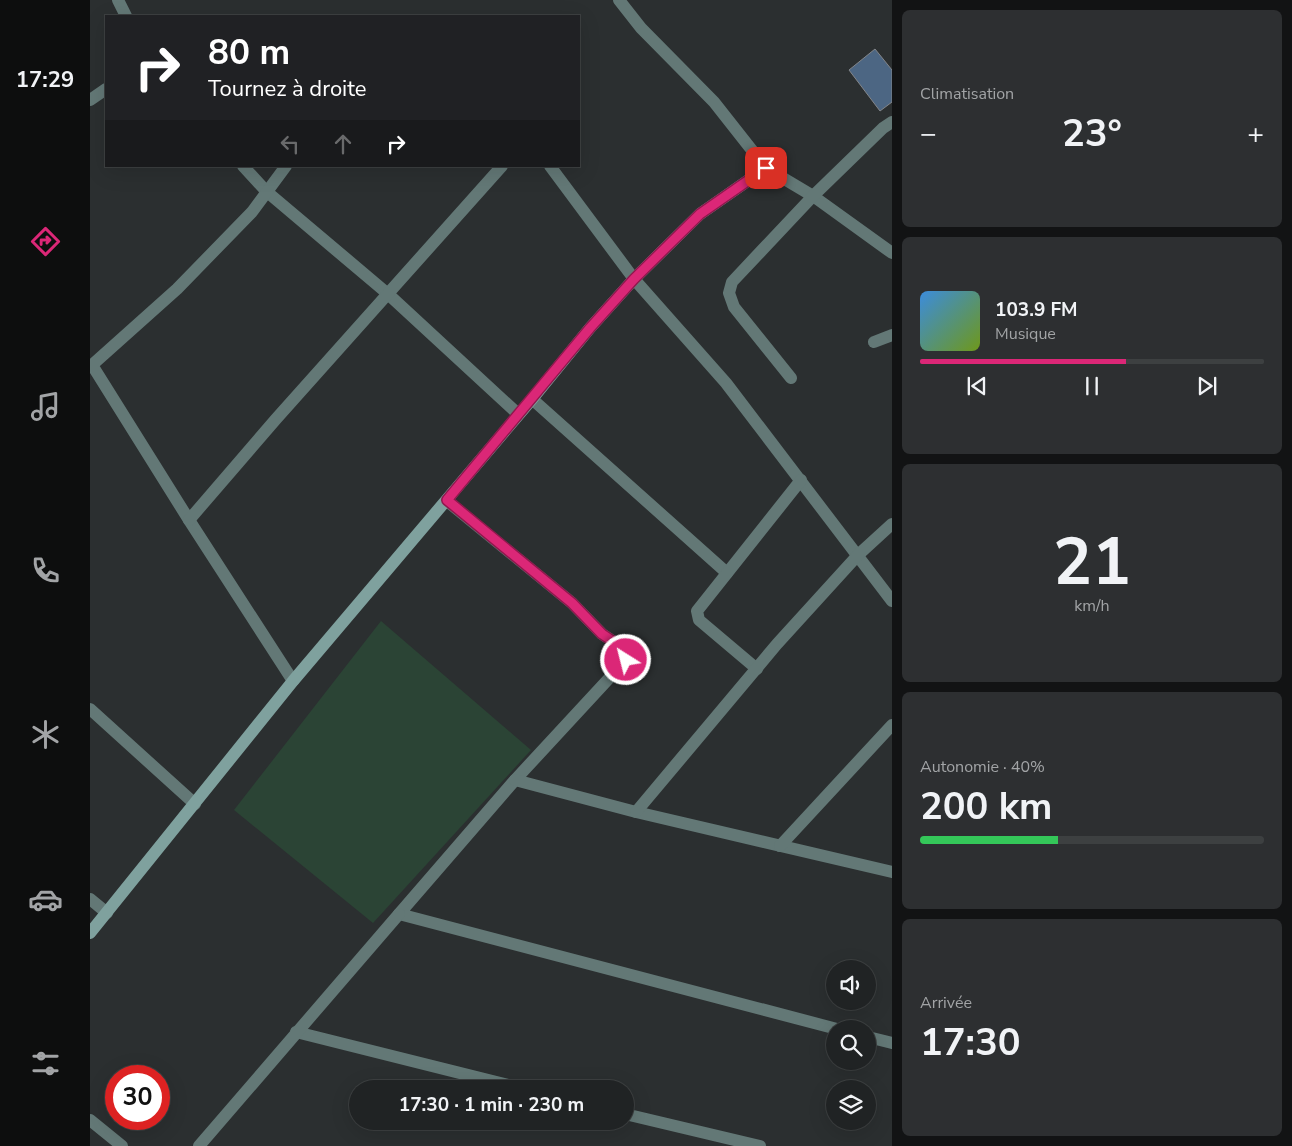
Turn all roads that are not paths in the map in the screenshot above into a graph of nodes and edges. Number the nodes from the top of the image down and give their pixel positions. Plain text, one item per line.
1 (118, 0) edge
2 (619, 0) edge
3 (126, 15) edge
4 (105, 91) edge
5 (90, 100) edge
6 (892, 122) edge
7 (244, 167) edge
8 (285, 167) edge
9 (501, 167) edge
10 (551, 167) edge
11 (766, 168) junction
12 (266, 191) junction
13 (813, 196) junction
14 (892, 253) edge
15 (634, 279) junction
16 (388, 294) junction
17 (892, 335) edge
18 (874, 342) dead end
19 (91, 364) edge
20 (791, 378) dead end
21 (532, 399) junction
22 (518, 414) junction
23 (801, 480) junction
24 (447, 500) junction
25 (189, 520) junction
26 (892, 523) edge
27 (858, 555) junction
28 (727, 573) junction
29 (892, 601) edge
30 (757, 669) junction
31 (293, 681) junction
32 (90, 709) edge
33 (892, 725) edge
34 (515, 780) junction
35 (195, 804) junction
36 (636, 812) junction
37 (780, 846) junction
38 (892, 872) edge
39 (90, 899) edge
40 (107, 914) junction
41 (399, 914) junction
42 (90, 933) edge
43 (826, 1026) edge
44 (296, 1032) junction
45 (876, 1039) edge
46 (892, 1043) edge
47 (488, 1080) edge
48 (634, 1116) edge
49 (90, 1120) edge
50 (122, 1146) edge
51 (199, 1146) edge
52 (760, 1146) edge

1 - 3 street
2 - 11 street
4 - 5 street
6 - 13 street
7 - 12 street
8 - 12 street
9 - 16 street
10 - 15 street
11 - 13 street
11 - 15 street
12 - 16 street
12 - 19 street
13 - 14 street
13 - 20 street
15 - 21 street
15 - 23 street
16 - 22 street
16 - 25 street
17 - 18 street
19 - 25 street
21 - 22 street
21 - 28 street
22 - 24 street
23 - 27 street
23 - 28 street
24 - 31 street
24 - 34 street
25 - 31 street
26 - 27 street
27 - 29 street
27 - 30 street
28 - 30 street
30 - 36 street
31 - 35 street
32 - 35 street
33 - 37 street
34 - 36 street
34 - 41 street
35 - 40 street
36 - 37 street
37 - 38 street
39 - 40 street
40 - 42 street
41 - 43 street
41 - 44 street
44 - 47 street
44 - 51 street
45 - 46 street
48 - 52 street
49 - 50 street

